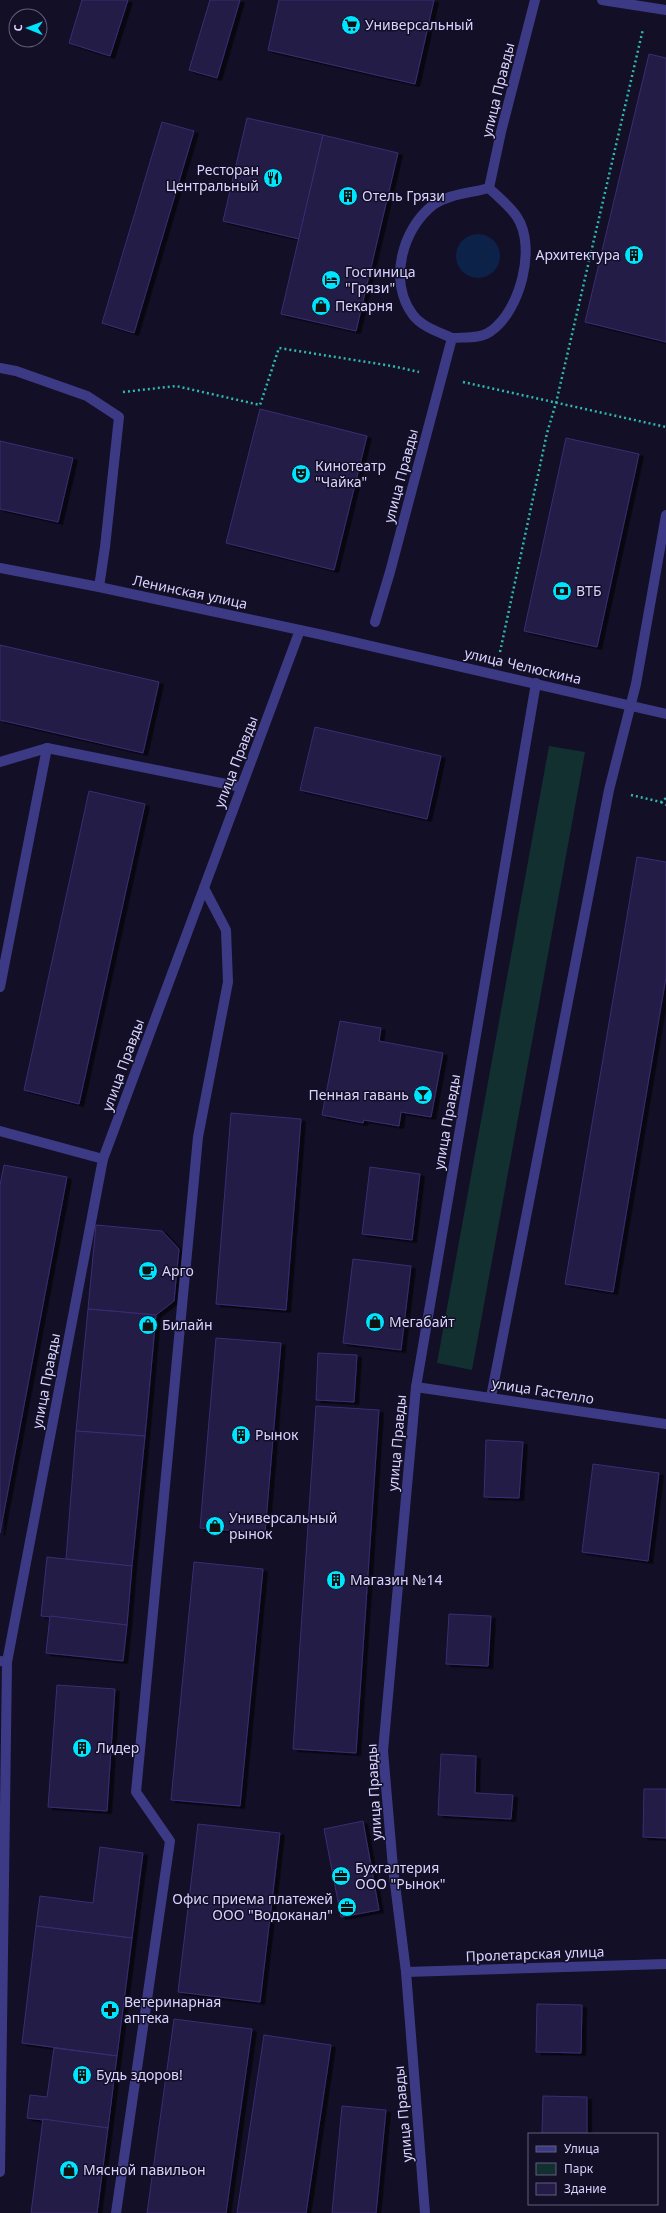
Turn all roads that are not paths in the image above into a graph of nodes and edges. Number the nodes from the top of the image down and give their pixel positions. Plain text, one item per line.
1 (535, 0) edge
2 (602, 0) edge
3 (666, 10) edge
4 (489, 188) junction
5 (452, 338) junction
6 (0, 368) edge
7 (666, 515) edge
8 (0, 568) edge
9 (99, 587) junction
10 (375, 622) dead end
11 (300, 630) junction
12 (373, 647) joint
13 (536, 683) junction
14 (630, 706) junction
15 (666, 714) edge
16 (47, 748) junction
17 (0, 762) edge
18 (241, 787) junction
19 (204, 888) junction
20 (0, 987) edge
21 (0, 1131) edge
22 (103, 1159) junction
23 (416, 1387) junction
24 (491, 1397) junction
25 (666, 1424) edge
26 (4, 1662) edge
27 (666, 1964) edge
28 (406, 1972) junction
29 (0, 2172) edge
30 (116, 2213) edge
31 (425, 2213) edge

1 - 4 street, улица Правды
2 - 3 street
4 - 5 street
4 - 5 street
5 - 10 street, улица Правды
6 - 9 street
7 - 14 street
8 - 9 street, Ленинская улица
9 - 11 street, Ленинская улица
11 - 12 street, Ленинская улица
11 - 18 street, улица Правды
12 - 13 street, улица Челюскина
13 - 14 street, улица Челюскина
13 - 23 street, улица Правды
14 - 15 street, улица Челюскина
14 - 24 street
16 - 17 street
16 - 18 street
16 - 20 street
18 - 19 street, улица Правды
19 - 22 street, улица Правды
19 - 30 street
21 - 22 street
22 - 26 street, улица Правды
23 - 24 street, улица Гастелло
23 - 28 street, улица Правды
24 - 25 street, улица Гастелло
26 - 29 street, улица Правды
27 - 28 street, Пролетарская улица
28 - 31 street, улица Правды

